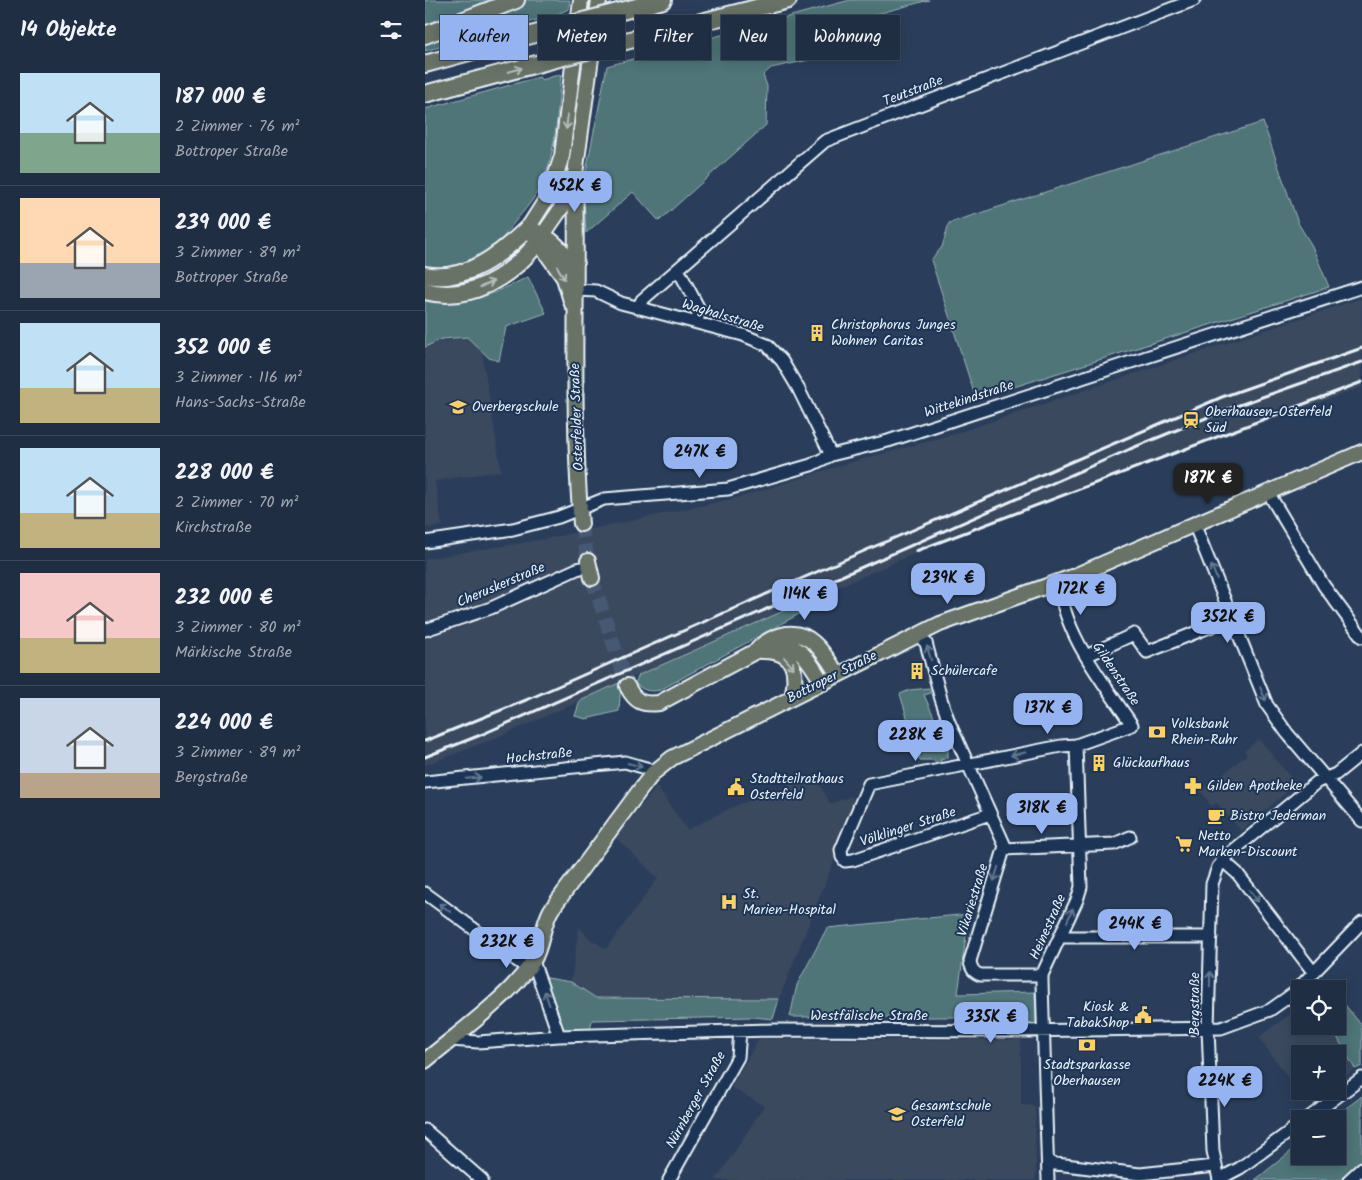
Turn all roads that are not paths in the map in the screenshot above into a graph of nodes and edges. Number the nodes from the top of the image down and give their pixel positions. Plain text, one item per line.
1 (516, 0) edge
2 (581, 0) edge
3 (599, 0) edge
4 (663, 0) edge
5 (788, 0) edge
6 (1193, 0) edge
7 (425, 35) edge
8 (425, 64) edge
9 (470, 82) junction
10 (425, 94) edge
11 (425, 104) edge
12 (575, 174) junction
13 (528, 228) junction
14 (541, 238) junction
15 (677, 268) junction
16 (425, 275) edge
17 (575, 276) junction
18 (1362, 287) edge
19 (577, 290) junction
20 (425, 291) edge
21 (638, 308) junction
22 (574, 309) junction
23 (698, 323) junction
24 (1362, 452) edge
25 (831, 455) junction
26 (1269, 494) junction
27 (580, 509) junction
28 (581, 524) tunnel mouth
29 (1195, 526) junction
30 (425, 542) edge
31 (590, 568) dead end
32 (1059, 582) junction
33 (1232, 618) junction
34 (1358, 625) edge
35 (425, 630) edge
36 (918, 634) junction
37 (1362, 637) edge
38 (756, 651) junction
39 (1086, 656) junction
40 (838, 675) junction
41 (823, 683) junction
42 (627, 686) tunnel mouth
43 (792, 698) junction
44 (1076, 745) junction
45 (1362, 753) edge
46 (969, 764) junction
47 (653, 772) junction
48 (1326, 779) junction
49 (425, 782) edge
50 (990, 814) junction
51 (1362, 821) edge
52 (1130, 837) dead end
53 (1080, 846) junction
54 (1005, 849) junction
55 (1222, 860) junction
56 (425, 893) edge
57 (1362, 922) edge
58 (1061, 937) junction
59 (1211, 937) junction
60 (530, 965) junction
61 (1314, 974) junction
62 (1043, 975) junction
63 (1208, 1028) junction
64 (1044, 1030) junction
65 (740, 1031) junction
66 (559, 1036) junction
67 (451, 1040) junction
68 (425, 1061) edge
69 (1362, 1078) edge
70 (1319, 1110) edge
71 (425, 1130) edge
72 (1291, 1131) edge
73 (1048, 1163) junction
74 (1215, 1166) junction
75 (1362, 1168) edge
76 (482, 1180) edge
77 (669, 1180) edge
78 (1048, 1180) edge
79 (1219, 1180) edge
80 (1349, 1180) edge

1 - 7 highway
2 -> 13 main road
3 - 12 main road, Osterfelder Straße
4 - 8 highway, bridge
9 -> 5 highway, bridge
6 - 15 street, Teutstraße
9 - 10 highway
9 - 11 highway
12 - 14 main road, Osterfelder Straße
12 - 17 main road, Osterfelder Straße
13 - 14 main road, Osterfelder Straße
13 - 16 highway
14 - 17 main road, Osterfelder Straße
20 -> 14 highway
14 -> 22 main road, Osterfelder Straße
15 - 21 street, Teutstraße
15 - 23 street
17 - 19 main road, Osterfelder Straße
18 - 25 street, Wittekindstraße
19 - 21 street, Waghalsstraße
19 - 22 main road, Osterfelder Straße
21 - 23 street, Waghalsstraße
22 - 27 main road, Osterfelder Straße
23 - 25 street, Waghalsstraße
24 - 26 main road, Bottroper Straße
25 - 27 street, Wittekindstraße
26 - 29 main road, Bottroper Straße
26 - 34 street
27 - 28 main road, Osterfelder Straße
27 - 30 street, Wittekindstraße
29 - 32 main road, Bottroper Straße
33 -> 29 street
31 - 35 street, Cheruskerstraße
32 - 36 main road, Bottroper Straße
32 - 39 street, Gildenstraße
33 - 39 street
33 -> 48 street
34 - 37 street
36 - 40 main road, Bottroper Straße
46 -> 36 street
38 - 40 main road
38 - 41 main road
38 - 42 main road
38 -> 43 main road
39 - 44 street, Gildenstraße
40 - 41 main road, Bottroper Straße
41 - 43 main road, Bottroper Straße
43 - 47 main road, Bottroper Straße
44 -> 46 street
44 - 53 street, Heinestraße
45 - 48 street
46 - 50 street
46 - 50 street, Völklinger Straße
49 -> 47 street, Hochstraße
47 - 60 main road, Bottroper Straße
48 - 51 street
48 - 55 street
50 - 54 street
52 - 53 street
53 - 54 street
58 -> 53 street, Heinestraße
54 -> 62 street, Vikariestraße
55 - 59 street, Bergstraße
55 -> 61 street
60 -> 56 street
57 - 61 street, Westfälische Straße
58 - 59 street
58 - 62 street, Heinestraße
63 -> 59 street, Bergstraße
66 -> 60 street
60 - 67 main road, Bottroper Straße
61 - 63 street, Westfälische Straße
62 - 64 street, Heinestraße
63 - 64 street, Westfälische Straße
63 - 74 street, Bergstraße
64 - 65 street, Westfälische Straße
64 - 73 street, Heinestraße
65 - 66 street, Westfälische Straße
65 - 77 street, Nürnberger Straße
66 - 67 street, Westfälische Straße
67 - 68 main road, Bottroper Straße
69 - 70 street
71 - 76 street
72 - 79 street
73 - 74 street
73 - 78 street, Heinestraße
74 - 79 street, Bergstraße
75 - 80 street

